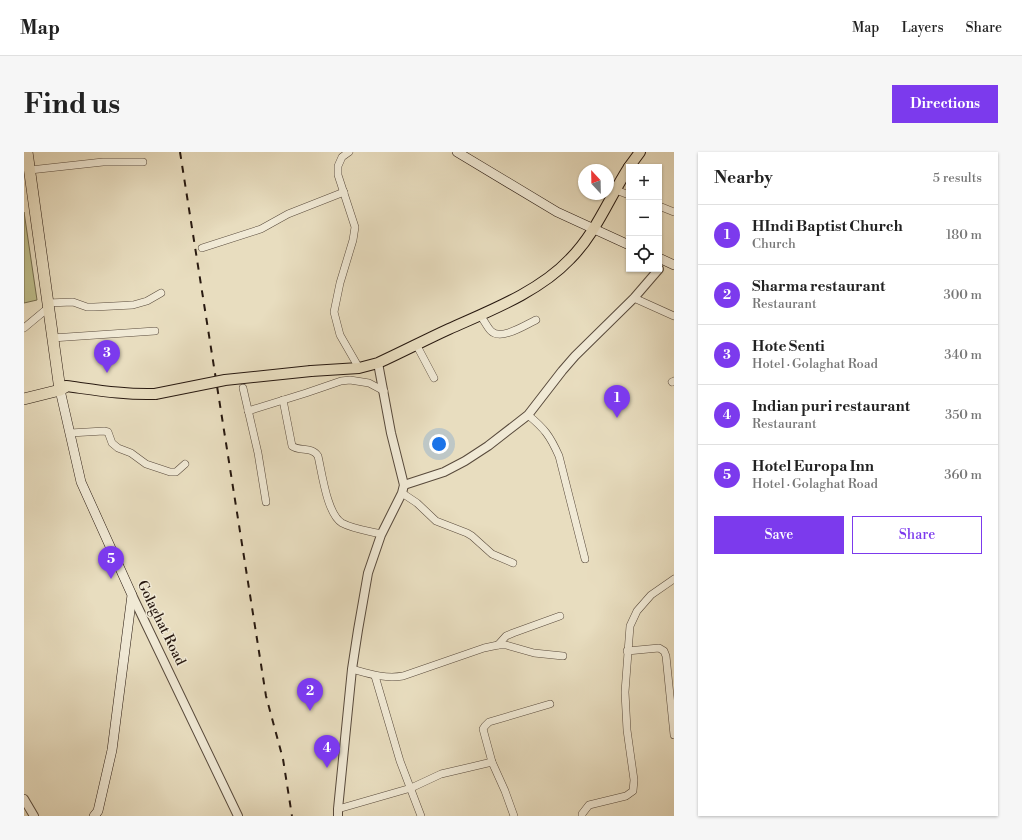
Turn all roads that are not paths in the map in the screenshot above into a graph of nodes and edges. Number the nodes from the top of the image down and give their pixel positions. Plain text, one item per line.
1 (349, 152) edge
2 (456, 152) edge
3 (640, 152) edge
4 (26, 156) edge
5 (143, 162) dead end
6 (631, 164) edge
7 (30, 170) junction
8 (626, 172) edge
9 (616, 190) junction
10 (344, 192) junction
11 (626, 194) edge
12 (662, 207) edge
13 (674, 212) edge
14 (594, 230) junction
15 (626, 245) edge
16 (202, 248) dead end
17 (656, 272) edge
18 (161, 293) dead end
19 (634, 298) junction
20 (48, 306) junction
21 (480, 315) junction
22 (674, 316) edge
23 (536, 320) dead end
24 (24, 328) edge
25 (155, 331) dead end
26 (52, 338) junction
27 (416, 344) junction
28 (378, 363) junction
29 (359, 368) junction
30 (434, 378) dead end
31 (62, 387) junction
32 (243, 388) dead end
33 (384, 391) junction
34 (24, 392) edge
35 (24, 399) edge
36 (283, 400) junction
37 (248, 411) junction
38 (528, 415) junction
39 (70, 433) junction
40 (185, 464) dead end
41 (403, 489) junction
42 (266, 502) dead end
43 (381, 534) junction
44 (585, 560) dead end
45 (513, 563) dead end
46 (674, 579) edge
47 (132, 595) junction
48 (560, 616) dead end
49 (498, 645) junction
50 (627, 651) junction
51 (563, 656) dead end
52 (352, 669) junction
53 (375, 676) junction
54 (550, 704) dead end
55 (674, 735) edge
56 (492, 762) junction
57 (411, 788) junction
58 (24, 799) edge
59 (338, 812) edge
60 (34, 816) edge
61 (94, 816) edge
62 (238, 816) edge
63 (421, 816) edge
64 (514, 816) edge
65 (582, 816) edge

1 - 10 street
2 - 14 main road
3 - 6 main road
4 - 7 highway
5 - 7 street
7 - 20 highway
8 - 9 main road
9 - 11 street
9 - 14 main road
10 - 16 street
10 - 29 street
12 - 13 street
14 - 15 main road
14 - 21 main road
17 - 19 street
18 - 20 street
19 - 22 street
19 - 38 street
20 - 24 street
20 - 26 highway
21 - 23 street
21 - 27 main road
25 - 26 street
26 - 31 highway
27 - 28 main road
27 - 30 street
28 - 29 main road
28 - 33 street
29 - 31 main road, bridge
31 - 34 highway
31 - 35 highway
31 - 39 main road, Golaghat Road
32 - 37 street
33 - 36 street
33 - 41 street
36 - 37 street
36 - 43 street
37 - 42 street
38 - 41 street
38 - 44 street
39 - 40 street
39 - 47 main road, Golaghat Road
41 - 43 street
41 - 45 street
43 - 52 street
46 - 50 street
47 - 61 main road
47 - 62 street, Golaghat Road
48 - 49 street
49 - 51 street
49 - 53 street
50 - 55 street
50 - 65 street
52 - 53 street
52 - 59 street
53 - 57 street
54 - 56 street
56 - 57 street
56 - 64 street
57 - 59 street
57 - 63 street
58 - 60 street

